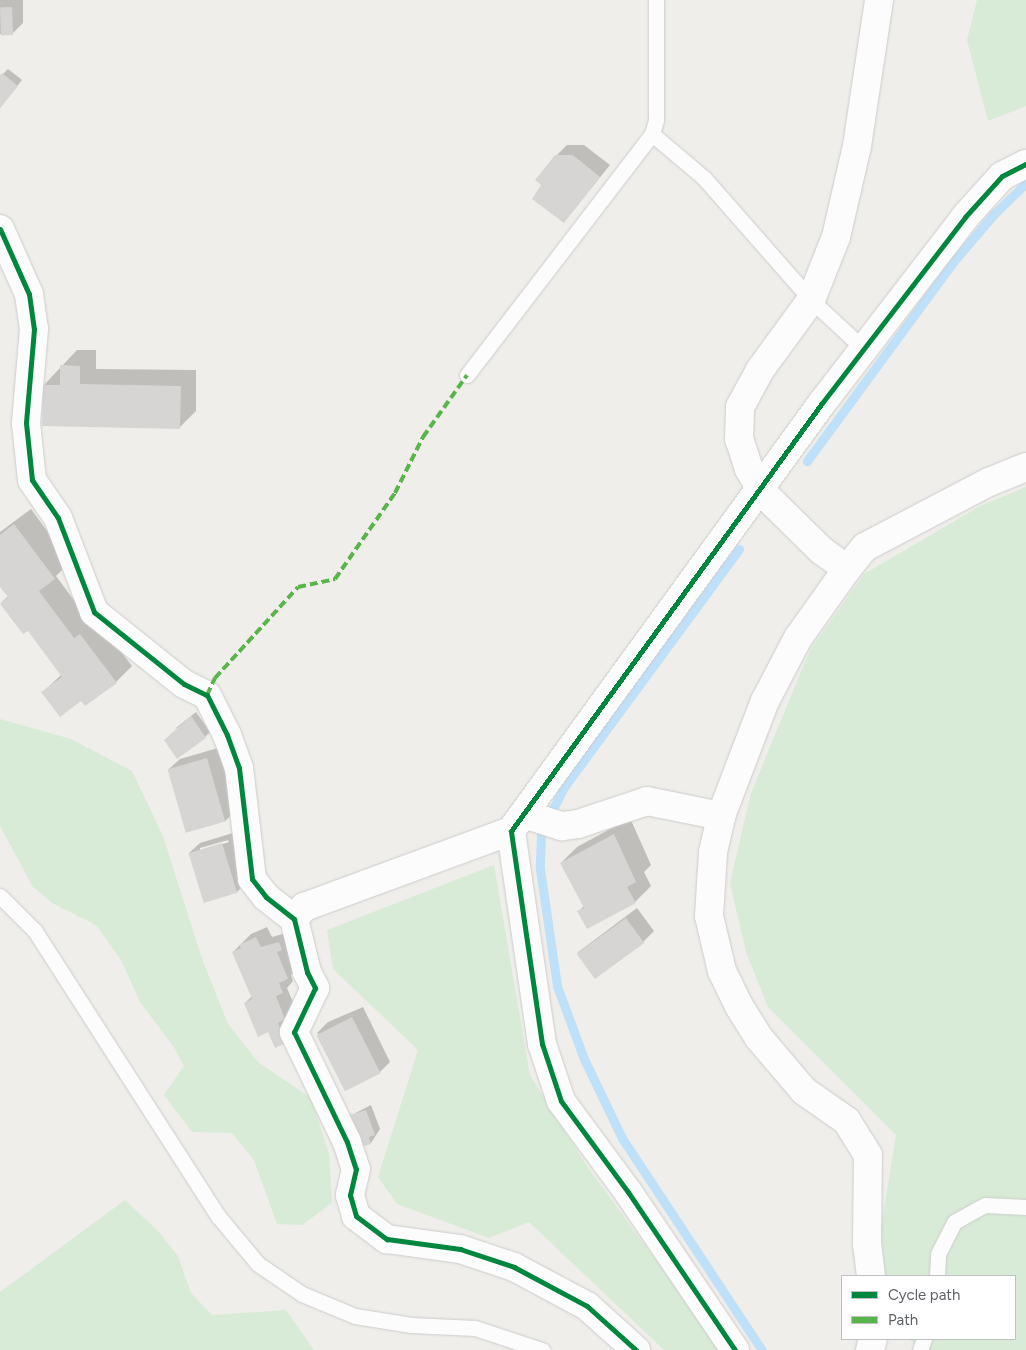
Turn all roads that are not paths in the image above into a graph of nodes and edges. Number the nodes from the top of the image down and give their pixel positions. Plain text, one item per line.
1 (656, 0) edge
2 (879, 0) edge
3 (652, 134) junction
4 (1026, 164) edge
5 (0, 229) edge
6 (811, 300) junction
7 (864, 349) junction
8 (467, 375) dead end
9 (1026, 467) edge
10 (760, 488) junction
11 (847, 569) junction
12 (721, 816) junction
13 (518, 822) junction
14 (0, 896) edge
15 (294, 919) junction
16 (1026, 1207) edge
17 (871, 1275) edge
18 (937, 1275) edge
19 (542, 1350) edge
20 (636, 1350) edge
21 (735, 1350) edge

1 - 3 lane
2 - 6 street
3 - 6 lane
3 - 8 lane
4 - 7 street
5 - 15 street
6 - 7 lane
6 - 10 street
7 - 10 street
9 - 11 street
10 - 11 street
10 - 13 street
11 - 12 street
12 - 13 street
12 - 17 street
13 - 15 street
13 - 21 street
14 - 19 lane
15 - 20 street
16 - 18 lane

